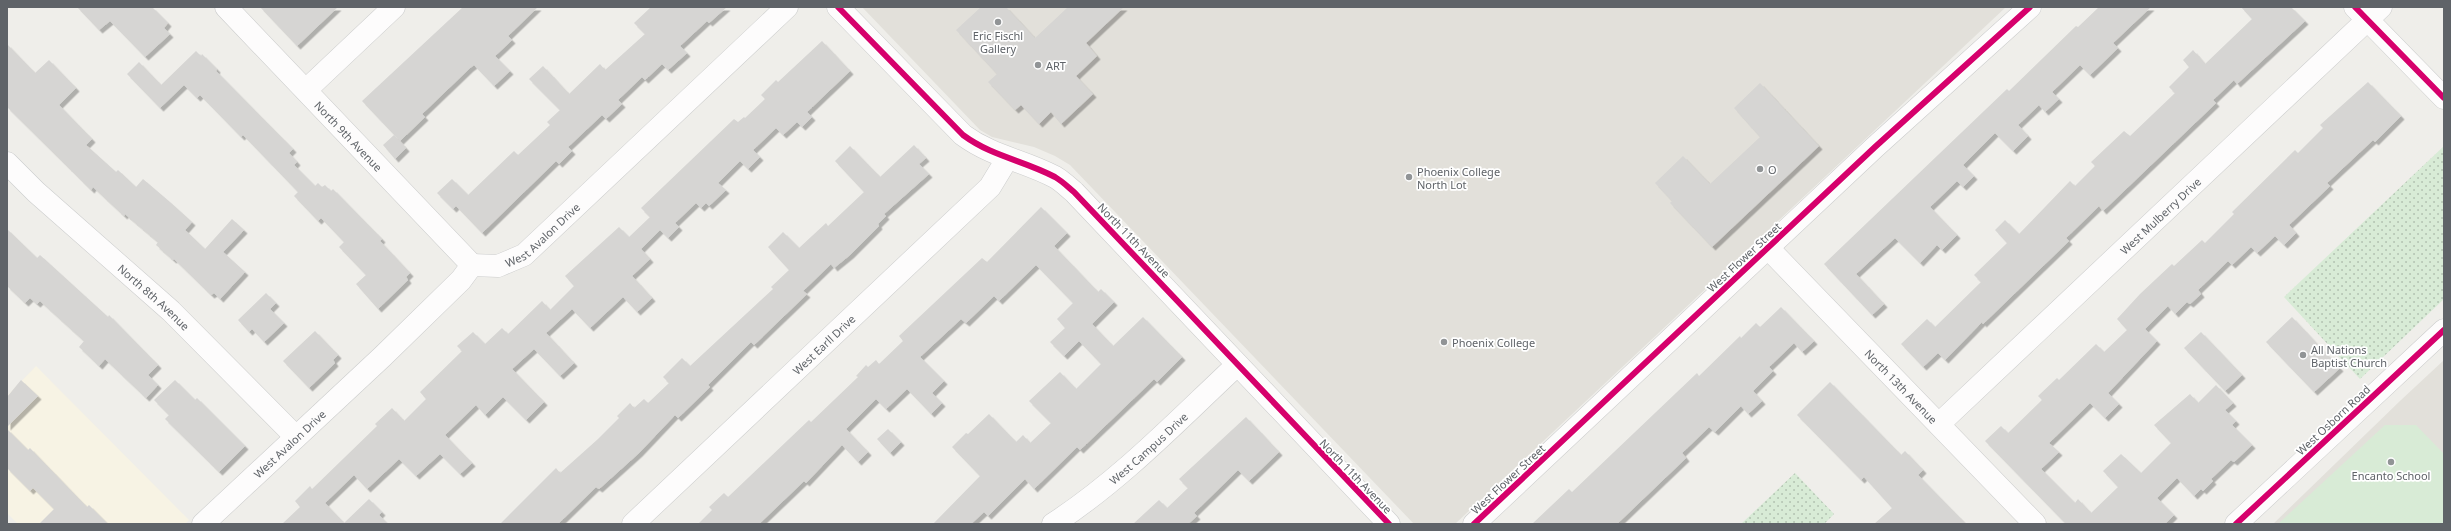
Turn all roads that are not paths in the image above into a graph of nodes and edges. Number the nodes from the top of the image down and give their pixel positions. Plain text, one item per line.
1 (226, 7) edge
2 (394, 7) edge
3 (787, 7) edge
4 (838, 7) edge
5 (2030, 7) edge
6 (2368, 12) edge
7 (306, 90) junction
8 (2444, 98) edge
9 (1007, 159) junction
10 (7, 163) edge
11 (1768, 248) junction
12 (472, 265) junction
13 (2444, 330) edge
14 (1237, 365) junction
15 (1939, 424) junction
16 (296, 437) junction
17 (203, 524) edge
18 (633, 524) edge
19 (1053, 524) edge
20 (1389, 524) edge
21 (1474, 524) edge
22 (2035, 524) edge
23 (2236, 524) edge

1 - 7 street, North 9th Avenue
2 - 7 street
3 - 12 street, West Avalon Drive
4 - 9 street, North 11th Avenue
5 - 11 street, West Flower Street
6 - 8 street
6 - 15 street, West Mulberry Drive
7 - 12 street, North 9th Avenue
9 - 14 street, North 11th Avenue
9 - 18 street, West Earll Drive
10 - 16 street, North 8th Avenue
11 - 15 street, North 13th Avenue
11 - 21 street, West Flower Street
12 - 16 street, West Avalon Drive
13 - 23 street, West Osborn Road
14 - 19 street, West Campus Drive
14 - 20 street, North 11th Avenue
15 - 22 street, North 13th Avenue
16 - 17 street, West Avalon Drive

